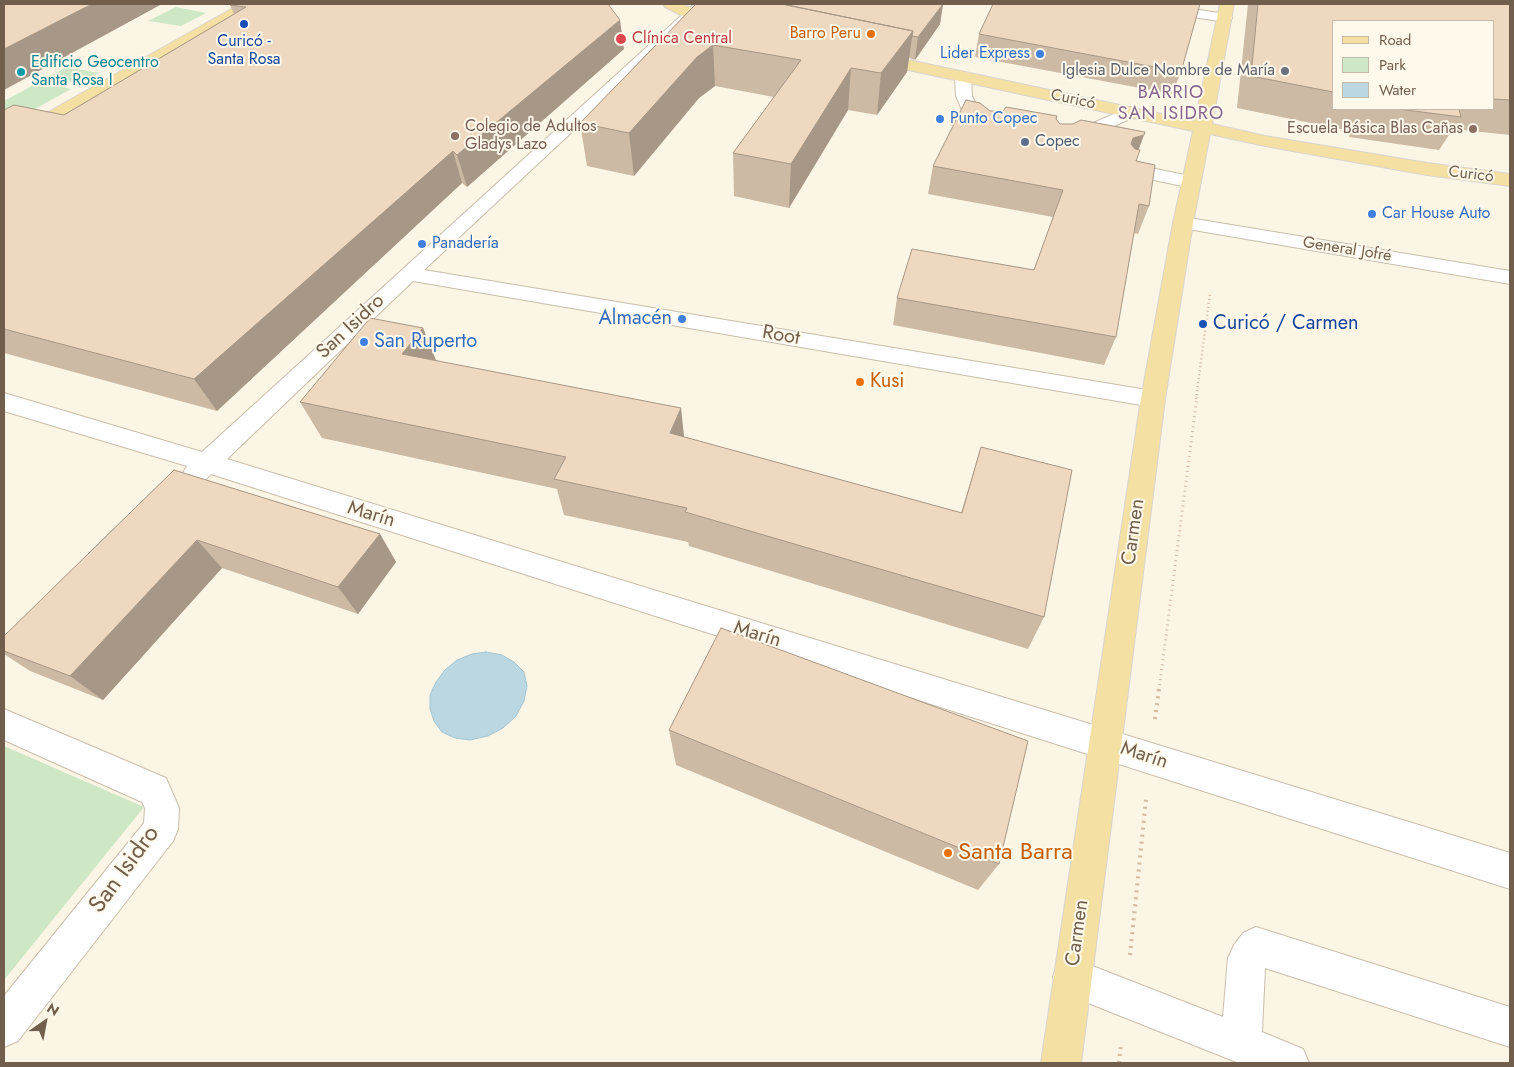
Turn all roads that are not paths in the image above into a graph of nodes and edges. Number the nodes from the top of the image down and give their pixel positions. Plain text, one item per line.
1 (250, 4) edge
2 (670, 4) edge
3 (1137, 4) edge
4 (696, 9) edge
5 (1226, 11) edge
6 (742, 30) edge
7 (857, 54) edge
8 (963, 77) junction
9 (1130, 112) junction
10 (1202, 129) junction
11 (990, 132) edge
12 (4, 144) edge
13 (1059, 145) edge
14 (1132, 170) edge
15 (1510, 180) edge
16 (1192, 182) junction
17 (1184, 223) junction
18 (408, 274) junction
19 (1510, 278) edge
20 (1153, 399) junction
21 (4, 402) edge
22 (207, 463) junction
23 (178, 490) edge
24 (4, 724) edge
25 (1104, 743) junction
26 (1510, 871) edge
27 (1072, 978) junction
28 (4, 1027) edge
29 (1510, 1027) edge
30 (1241, 1044) junction
31 (1061, 1063) edge
32 (1289, 1063) edge

1 - 12 main road
2 - 4 main road
3 - 5 street
4 - 6 main road
4 - 18 street, San Isidro
5 - 10 main road, Carmen
7 - 8 main road, Curicó
8 - 9 main road, Curicó
8 - 11 street
9 - 10 main road, Curicó
9 - 13 street
10 - 15 main road, Curicó
10 - 16 main road, Carmen
14 - 16 street
16 - 17 main road, Carmen
17 - 19 street, General Jofré
17 - 20 main road, Carmen
18 - 20 street, Root
18 - 22 street, San Isidro
20 - 25 main road, Carmen
21 - 22 street, Marín
22 - 23 street, San Isidro
22 - 25 street, Marín
24 - 28 street, San Isidro
25 - 26 street, Marín
25 - 27 main road, Carmen
27 - 30 street
27 - 31 main road, Carmen
29 - 30 street
30 - 32 street

